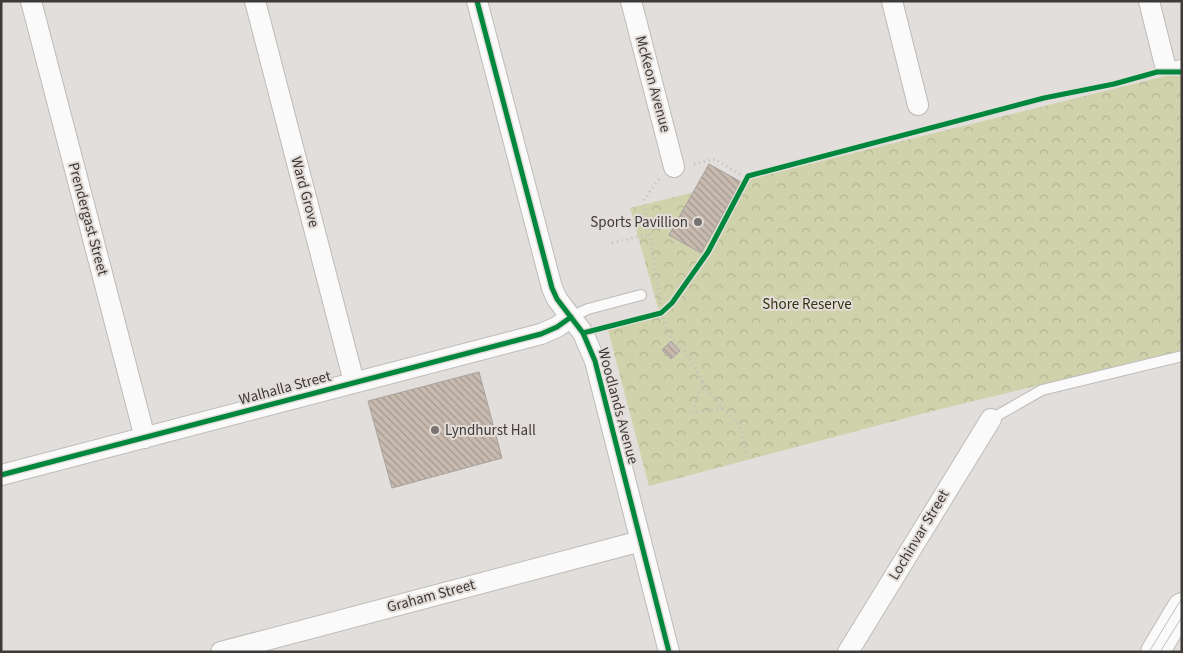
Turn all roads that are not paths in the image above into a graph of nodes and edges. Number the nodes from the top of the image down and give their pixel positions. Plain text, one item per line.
1 (31, 1) edge
2 (255, 1) edge
3 (477, 1) edge
4 (631, 1) edge
5 (892, 1) edge
6 (1148, 1) edge
7 (1173, 65) edge
8 (918, 105) dead end
9 (676, 170) road end
10 (641, 295) dead end
11 (571, 317) junction
12 (1182, 356) edge
13 (354, 382) junction
14 (991, 419) joint
15 (145, 438) junction
16 (1, 475) edge
17 (641, 541) junction
18 (1182, 607) edge
19 (221, 652) edge
20 (669, 652) edge
21 (848, 652) edge
22 (1155, 652) edge

1 - 15 street, Prendergast Street
2 - 13 street, Ward Grove
3 - 11 street, Woodlands Avenue
4 - 9 street, McKeon Avenue
5 - 8 street
6 - 7 street
10 - 11 lane
11 - 13 street, Walhalla Street
11 - 17 street, Woodlands Avenue
12 - 14 lane
13 - 15 street, Walhalla Street
14 - 21 street, Lochinvar Street
15 - 16 street, Walhalla Street
17 - 19 street, Graham Street
17 - 20 street, Woodlands Avenue
18 - 22 main road

